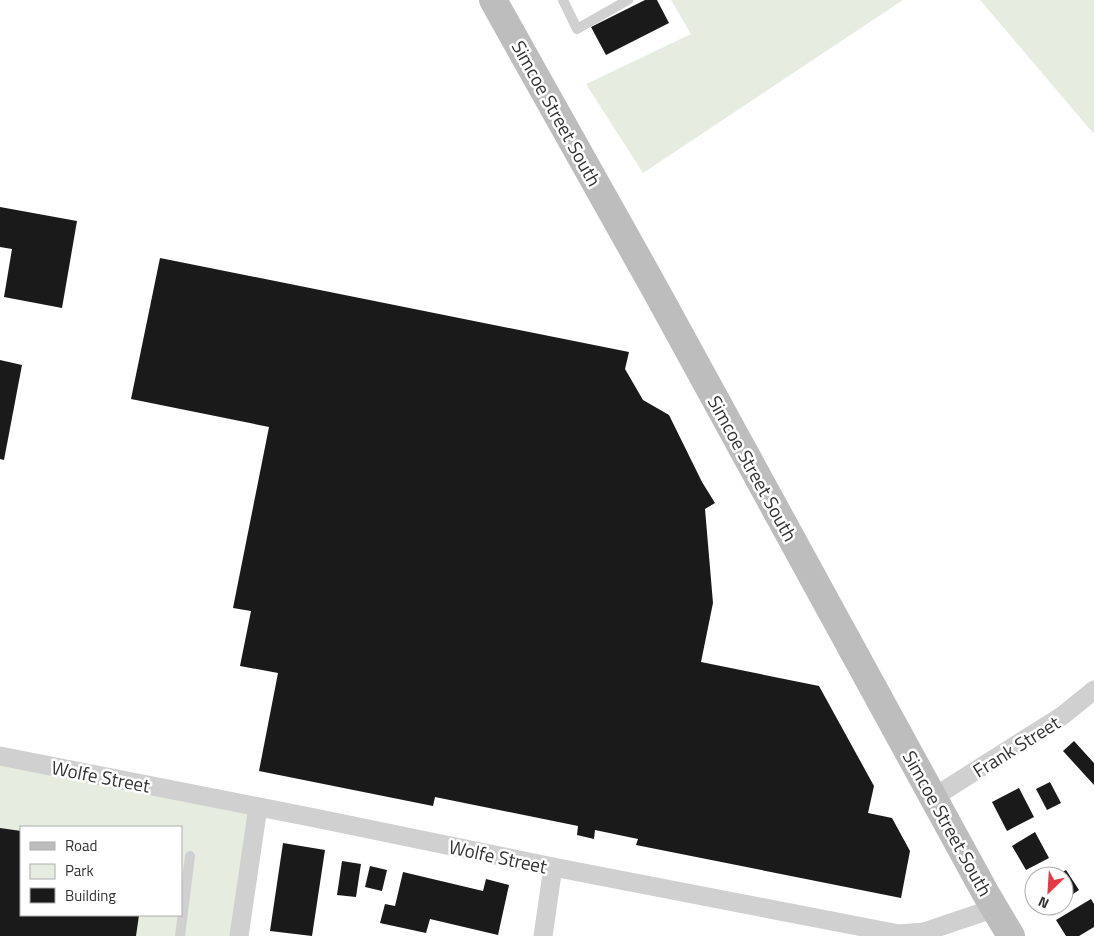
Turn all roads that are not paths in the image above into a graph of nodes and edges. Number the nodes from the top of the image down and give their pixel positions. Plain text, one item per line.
1 (494, 0) edge
2 (563, 0) edge
3 (628, 0) edge
4 (1094, 690) edge
5 (0, 756) edge
6 (934, 798) junction
7 (258, 807) junction
8 (190, 856) dead end
9 (553, 867) junction
10 (995, 908) junction
11 (180, 936) edge
12 (239, 936) edge
13 (543, 936) edge
14 (1011, 936) edge

1 - 6 main road, Simcoe Street South
2 - 3 lane
4 - 6 street, Frank Street
5 - 7 street, Wolfe Street
6 - 10 main road, Simcoe Street South
7 - 9 street, Wolfe Street
7 - 12 street
8 - 11 lane
9 - 10 street, Wolfe Street
9 - 13 street
10 - 14 main road, Simcoe Street South

